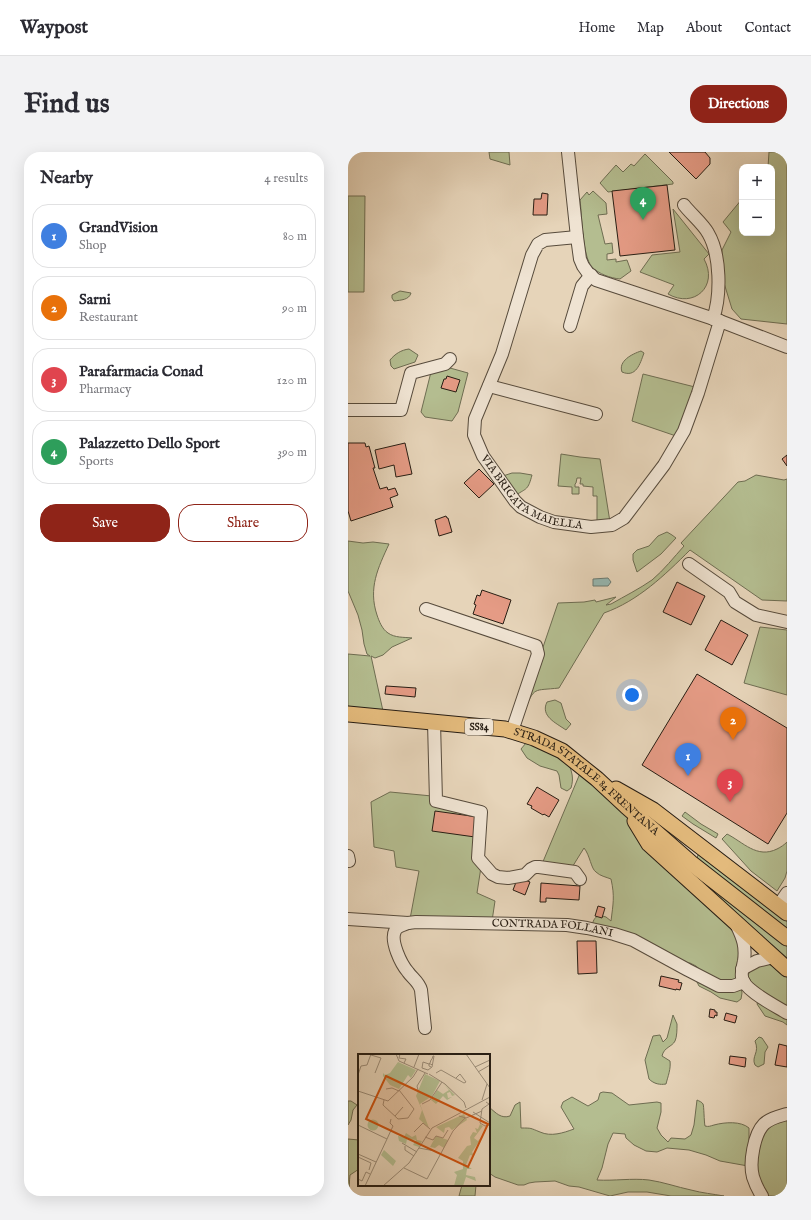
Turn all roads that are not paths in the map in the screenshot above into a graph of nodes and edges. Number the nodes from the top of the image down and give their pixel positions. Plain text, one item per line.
1 (568, 152) edge
2 (684, 205) dead end
3 (577, 237) junction
4 (591, 275) junction
5 (717, 320) junction
6 (570, 326) dead end
7 (787, 347) edge
8 (450, 359) dead end
9 (489, 386) junction
10 (348, 410) edge
11 (596, 414) dead end
12 (689, 564) dead end
13 (426, 609) dead end
14 (787, 622) edge
15 (348, 714) edge
16 (434, 722) junction
17 (512, 731) junction
18 (597, 779) junction
19 (626, 806) junction
20 (580, 880) dead end
21 (787, 893) edge
22 (782, 909) edge
23 (348, 919) edge
24 (734, 921) junction
25 (408, 923) junction
26 (787, 938) edge
27 (774, 957) junction
28 (742, 969) junction
29 (787, 969) edge
30 (744, 982) junction
31 (787, 1012) edge
32 (425, 1028) dead end
33 (787, 1114) edge
34 (762, 1196) edge

1 - 3 street
2 - 5 street, VIA BRIGATA MAIELLA
3 - 4 street
3 - 9 street, VIA BRIGATA MAIELLA
4 - 5 street
4 - 6 street
5 - 7 street
5 - 9 street, VIA BRIGATA MAIELLA
8 - 10 street
9 - 11 street
12 - 14 street
13 - 17 street
15 - 16 main road, STRADA STATALE 84 FRENTANA / SS84
16 - 17 main road, STRADA STATALE 84 FRENTANA / SS84
16 - 20 street
17 - 18 main road, STRADA STATALE 84 FRENTANA / SS84
18 - 19 main road, STRADA STATALE 84 FRENTANA / SS84
18 - 22 main road
19 - 24 main road
19 - 26 main road, STRADA STATALE 84 FRENTANA / SS84
21 - 22 street
23 - 25 street, CONTRADA FOLLANI
24 - 27 main road
24 - 28 street
25 - 30 street, CONTRADA FOLLANI
25 - 32 street
27 - 28 street
27 - 29 main road
28 - 30 street
30 - 31 street
33 - 34 street

